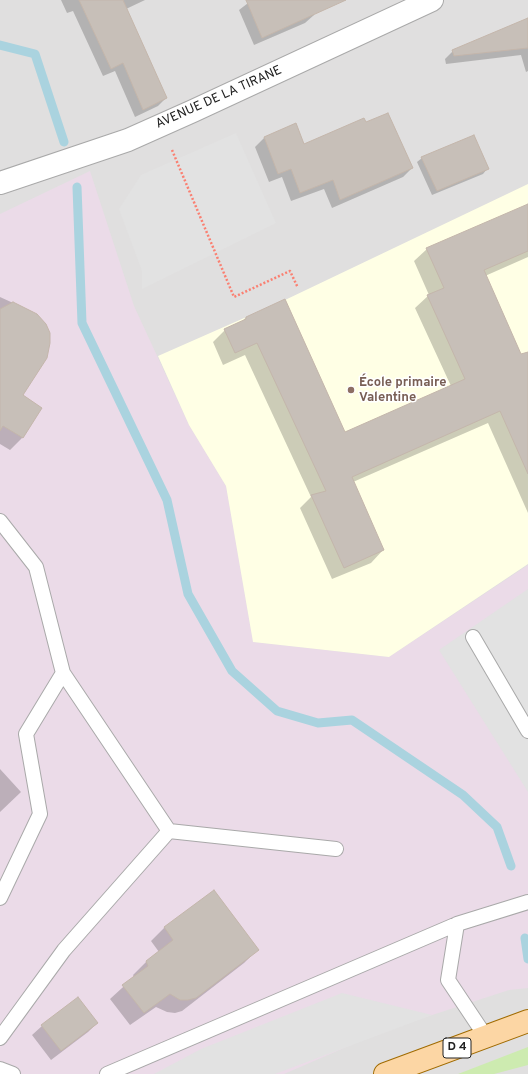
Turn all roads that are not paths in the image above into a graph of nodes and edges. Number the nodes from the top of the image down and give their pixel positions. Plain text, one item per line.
1 (432, 0) edge
2 (0, 183) edge
3 (0, 521) edge
4 (473, 637) dead end
5 (63, 673) junction
6 (528, 731) edge
7 (169, 831) junction
8 (336, 849) dead end
9 (0, 898) edge
10 (528, 902) edge
11 (457, 924) junction
12 (528, 1021) edge
13 (486, 1037) junction
14 (0, 1038) edge
15 (0, 1069) edge
16 (13, 1074) edge
17 (108, 1074) edge
18 (385, 1074) edge

1 - 2 street, AVENUE DE LA TIRANE
3 - 5 lane
4 - 6 lane
5 - 7 lane
5 - 9 lane
7 - 8 lane
7 - 14 lane
10 - 11 lane
11 - 13 lane
11 - 17 lane
12 - 13 main road, D 4
13 - 18 main road, D 4
15 - 16 lane

